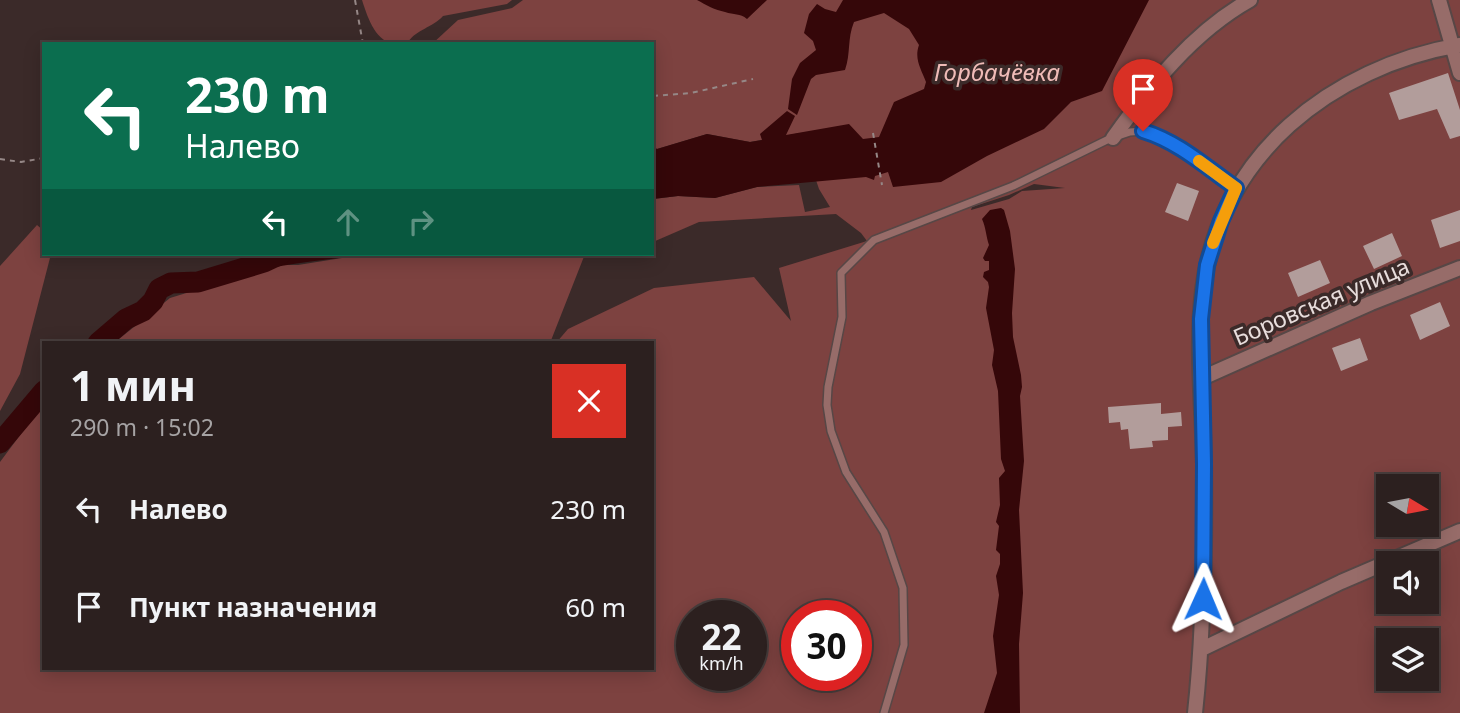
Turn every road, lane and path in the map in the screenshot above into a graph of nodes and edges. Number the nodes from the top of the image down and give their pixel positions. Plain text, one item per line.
1 (355, 0) edge
2 (1250, 0) edge
3 (1438, 0) edge
4 (363, 42) edge
5 (1455, 46) edge
6 (1460, 73) edge
7 (752, 79) dead end
8 (654, 96) edge
9 (873, 133) dead end
10 (1113, 138) junction
11 (42, 158) edge
12 (0, 159) edge
13 (882, 185) dead end
14 (1236, 188) junction
15 (1460, 268) edge
16 (1202, 378) junction
17 (1460, 531) edge
18 (1202, 649) junction
19 (884, 713) edge
20 (1195, 713) edge

1 - 4 path
2 - 10 street
3 - 5 street
5 - 6 street
5 - 14 street
7 - 8 path
9 - 13 path
10 - 14 lane
10 - 19 lane
11 - 12 path
14 - 16 street
15 - 16 street, Боровская улица
16 - 18 street
17 - 18 street
18 - 20 street

